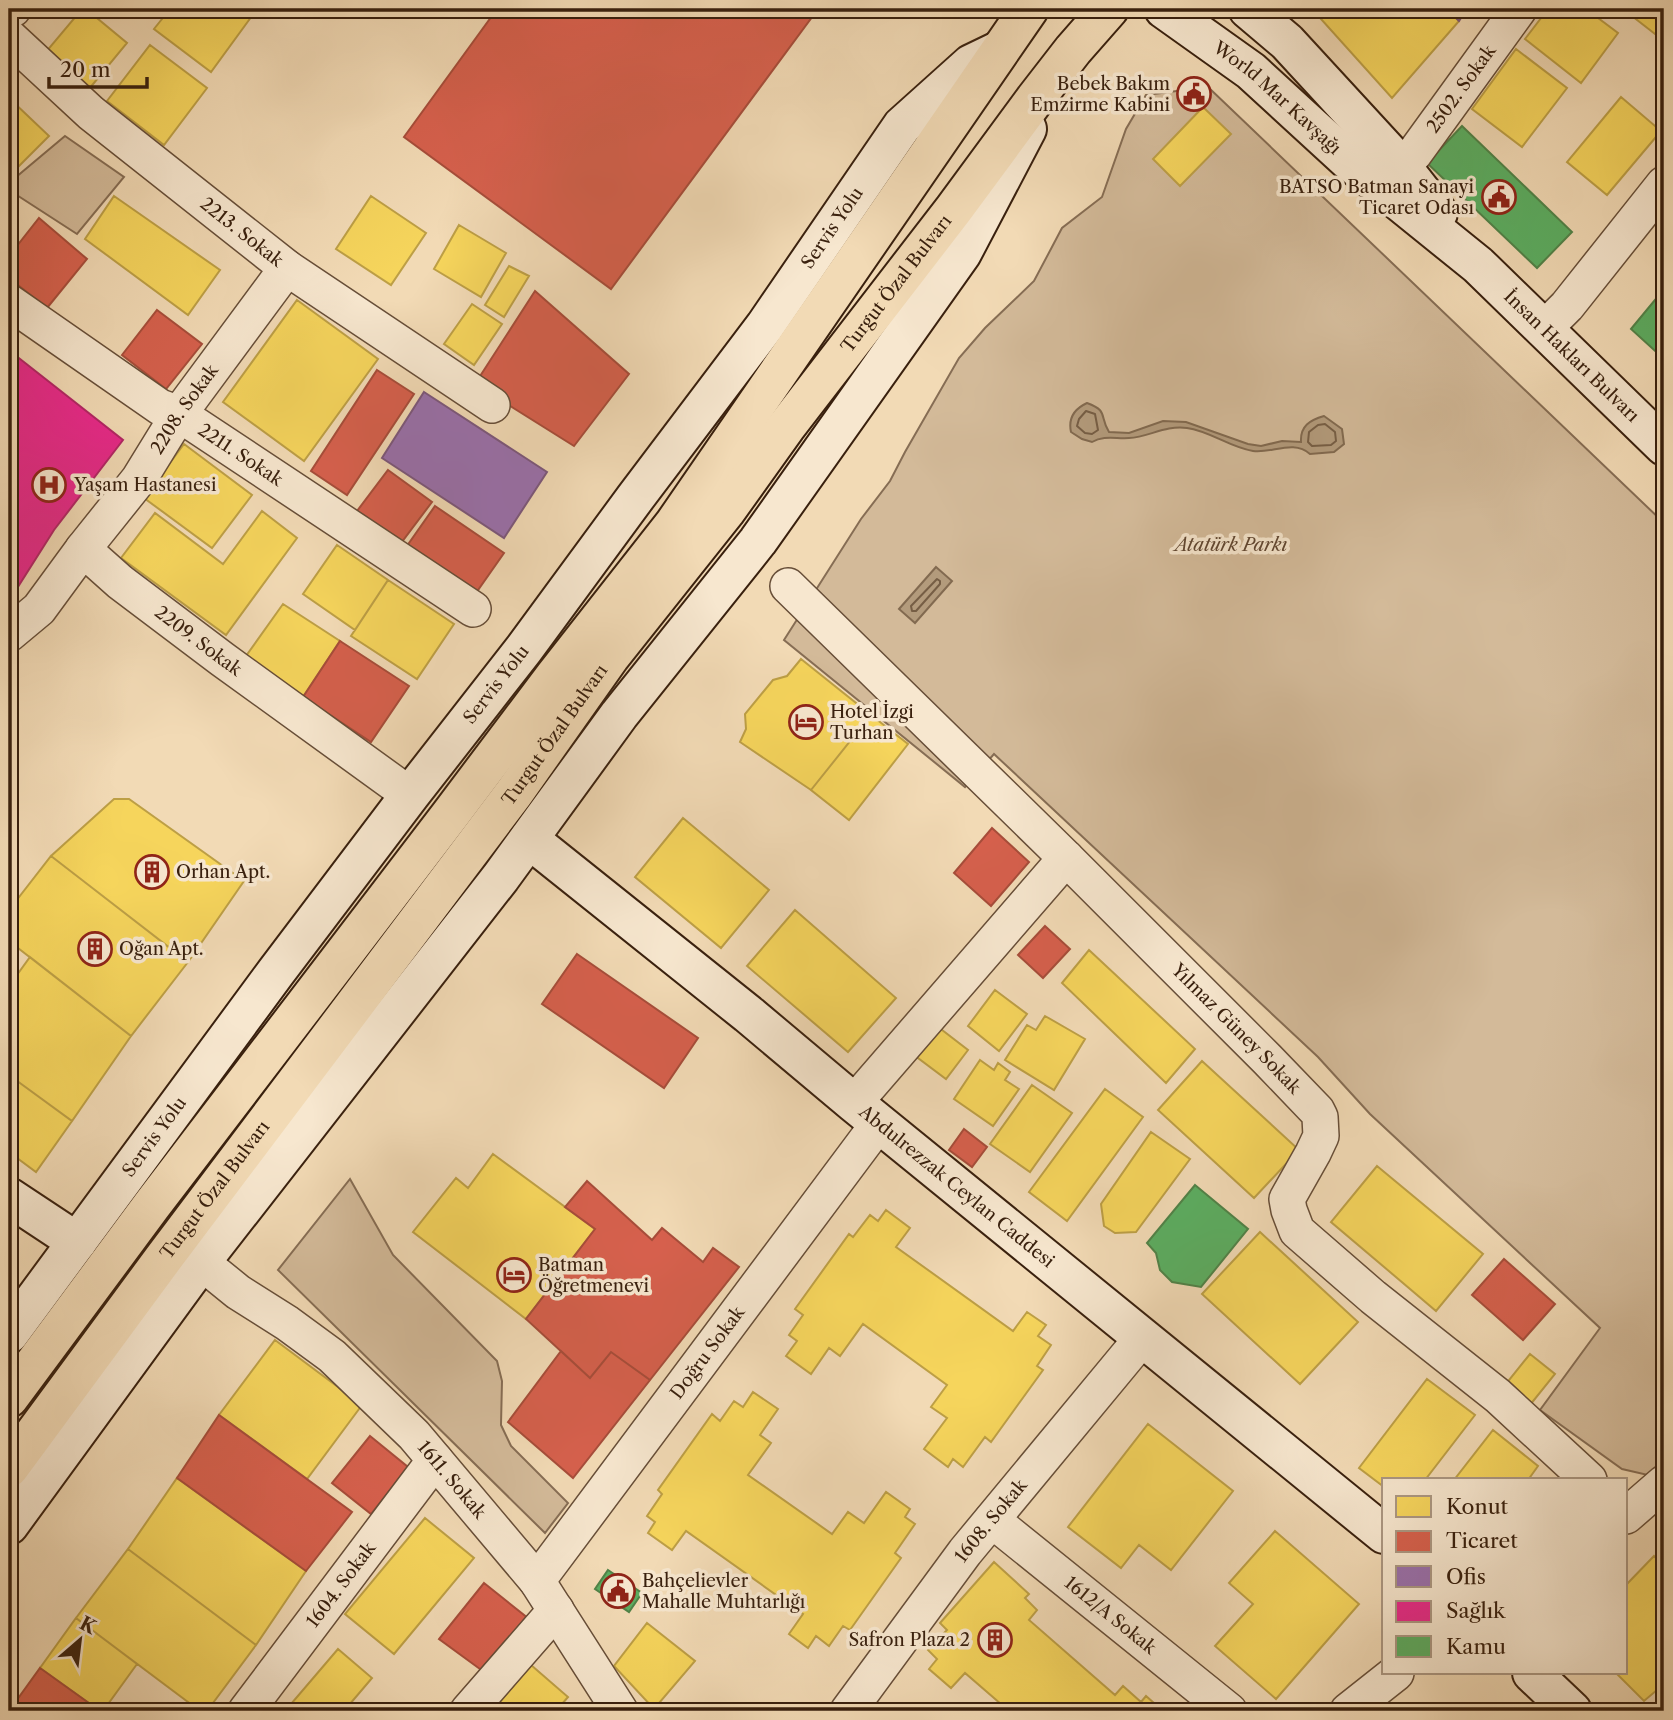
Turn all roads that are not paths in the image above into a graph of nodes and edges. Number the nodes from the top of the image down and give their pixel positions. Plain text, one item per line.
1 (1029, 9) edge
2 (1109, 9) edge
3 (1164, 9) edge
4 (1248, 9) edge
5 (1519, 9) edge
6 (9, 37) edge
7 (998, 51) junction
8 (1035, 99) junction
9 (1402, 167) junction
10 (1664, 184) edge
11 (1478, 265) junction
12 (287, 268) junction
13 (9, 302) edge
14 (1543, 330) junction
15 (492, 405) dead end
16 (179, 414) junction
17 (1664, 446) edge
18 (83, 549) junction
19 (788, 586) dead end
20 (473, 609) dead end
21 (9, 634) edge
22 (410, 795) junction
23 (529, 839) junction
24 (1066, 858) junction
25 (867, 1113) junction
26 (9, 1196) edge
27 (77, 1242) junction
28 (201, 1262) junction
29 (9, 1334) edge
30 (1143, 1338) junction
31 (9, 1398) edge
32 (435, 1460) junction
33 (9, 1468) edge
34 (1587, 1478) edge
35 (1664, 1483) edge
36 (1628, 1513) edge
37 (992, 1520) junction
38 (9, 1525) edge
39 (1382, 1532) edge
40 (537, 1581) junction
41 (556, 1610) junction
42 (1395, 1674) edge
43 (1533, 1674) edge
44 (246, 1711) edge
45 (468, 1711) edge
46 (620, 1711) edge
47 (848, 1711) edge
48 (1229, 1711) edge
49 (1349, 1711) edge
50 (1572, 1711) edge

1 - 7 main road, Turgut Özal Bulvarı
2 - 8 main road, Turgut Özal Bulvarı
3 - 11 street, World Mar Kavşağı
4 - 9 street, World Mar Kavşağı
5 - 9 street, 2502. Sokak
6 - 12 street, 2213. Sokak
7 - 22 street, Servis Yolu
7 - 31 main road, Turgut Özal Bulvarı
8 - 23 street
8 - 33 main road, Turgut Özal Bulvarı
9 - 11 street, World Mar Kavşağı
10 - 14 street
11 - 14 street, İnsan Hakları Bulvarı
12 - 15 street, 2213. Sokak
12 - 16 street, 2208. Sokak
13 - 16 street, 2211. Sokak
14 - 17 street, İnsan Hakları Bulvarı
16 - 18 street, 2208. Sokak
16 - 20 street, 2211. Sokak
18 - 21 street
18 - 22 street, 2209. Sokak
19 - 24 street, Yılmaz Güney Sokak
22 - 27 street, Servis Yolu
23 - 25 street, Abdulrezzak Ceylan Caddesi
23 - 28 street
24 - 25 street, Doğru Sokak
24 - 34 street, Yılmaz Güney Sokak
25 - 30 street, Abdulrezzak Ceylan Caddesi
25 - 40 street, Doğru Sokak
26 - 27 street
27 - 29 street, Servis Yolu
28 - 32 street, 1611. Sokak
28 - 38 street
30 - 37 street, 1608. Sokak
30 - 39 street, Abdulrezzak Ceylan Caddesi
32 - 40 street, 1611. Sokak
32 - 44 street, 1604. Sokak
35 - 36 street
37 - 47 street, 1608. Sokak
37 - 48 street, 1612/A Sokak
40 - 41 street, 1611. Sokak
41 - 45 street
41 - 46 street, 1611. Sokak
42 - 49 street
43 - 50 street

